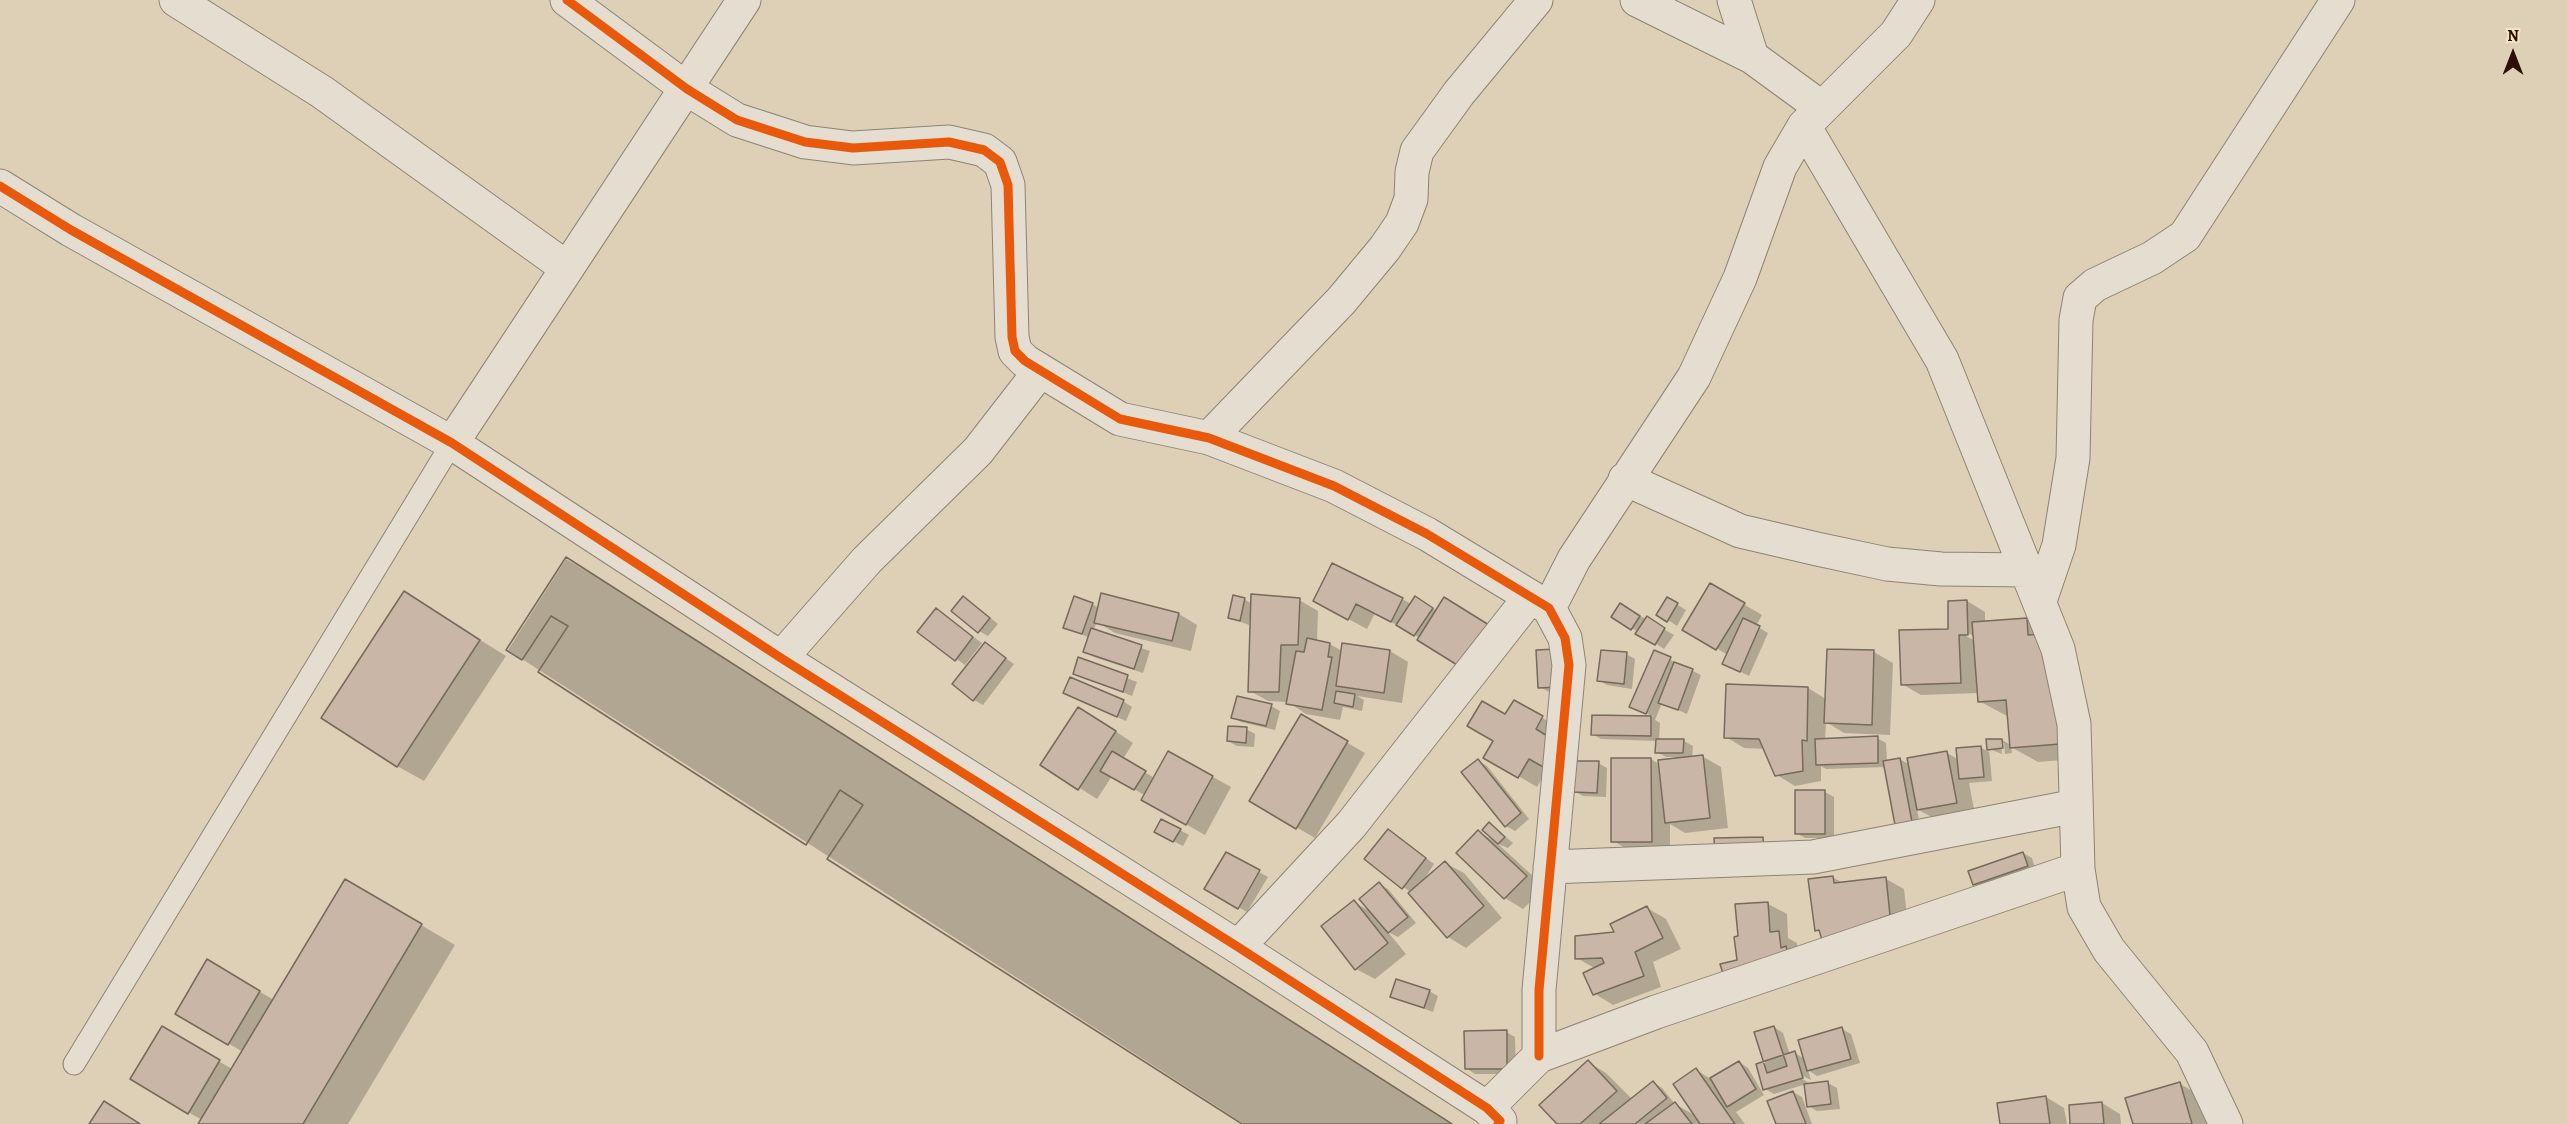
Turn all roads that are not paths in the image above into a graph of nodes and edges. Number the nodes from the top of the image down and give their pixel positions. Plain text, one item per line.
1 (176, 0) edge
2 (567, 0) edge
3 (744, 0) edge
4 (1536, 0) edge
5 (1637, 0) edge
6 (1734, 0) edge
7 (1918, 0) edge
8 (2338, 0) edge
9 (1752, 57) junction
10 (687, 89) junction
11 (1813, 117) junction
12 (0, 186) edge
13 (567, 268) junction
14 (1040, 371) junction
15 (1209, 438) junction
16 (452, 443) junction
17 (1625, 479) junction
18 (2028, 570) junction
19 (2040, 601) junction
20 (1540, 602) junction
21 (781, 658) junction
22 (2076, 806) junction
23 (1550, 867) junction
24 (2078, 869) junction
25 (1238, 947) junction
26 (1539, 1056) junction
27 (74, 1064) dead end
28 (1496, 1119) edge
29 (2226, 1124) edge

1 - 13 street
2 - 10 street
3 - 10 street
4 - 15 street
5 - 9 street
6 - 9 street
7 - 11 street
8 - 19 street
9 - 11 street
10 - 13 street
10 - 14 street
11 - 17 street
11 - 18 street
12 - 16 street
13 - 16 street
14 - 15 street
14 - 21 street
15 - 20 street
16 - 21 street
16 - 27 lane
17 - 18 street
17 - 20 street
18 - 19 street
19 - 22 street
20 - 23 street
20 - 25 street
21 - 25 street
22 - 23 street
22 - 24 street
23 - 26 street
24 - 26 street
24 - 29 street
25 - 28 street
26 - 28 street

